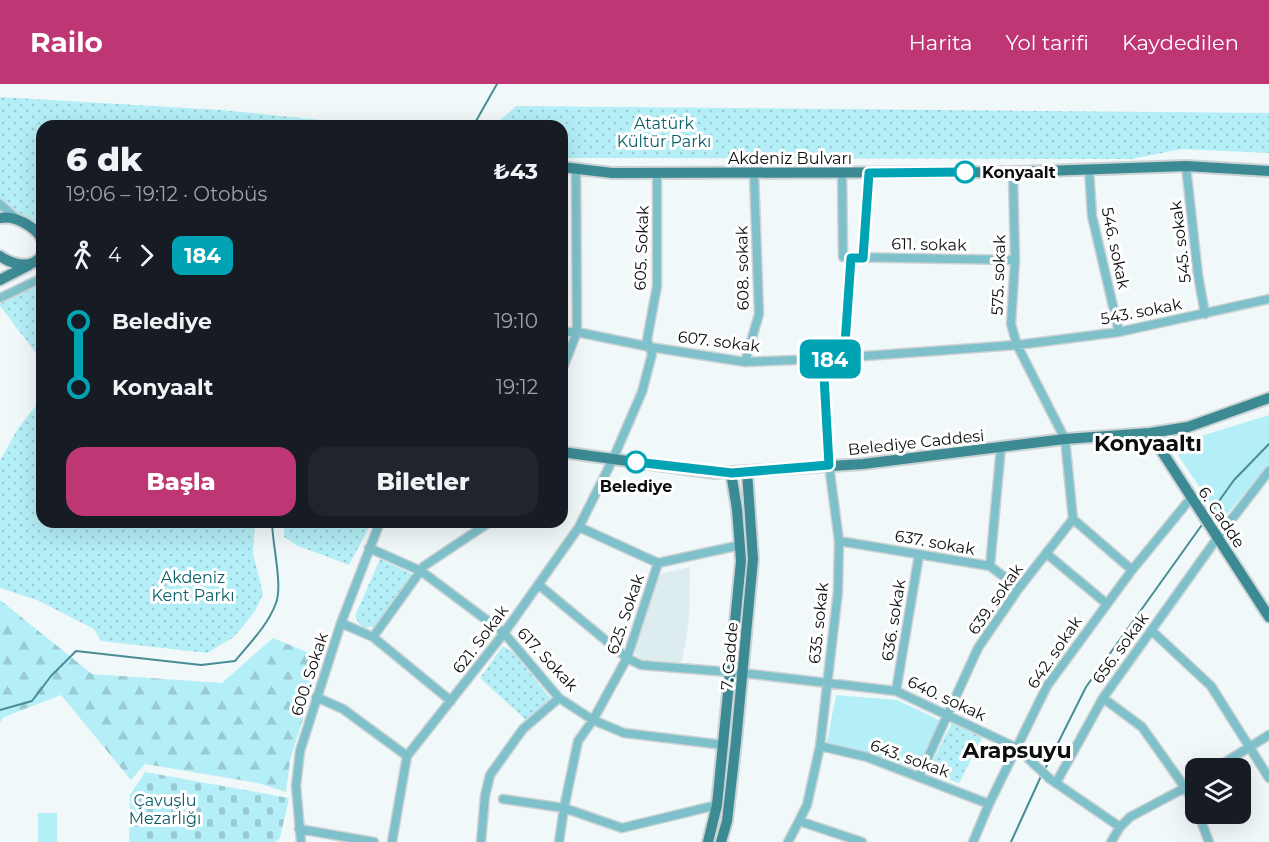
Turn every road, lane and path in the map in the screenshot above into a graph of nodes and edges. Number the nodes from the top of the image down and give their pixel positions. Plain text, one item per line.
1 (1186, 166) junction
2 (568, 168) edge
3 (576, 169) junction
4 (1089, 170) junction
5 (1013, 171) junction
6 (1269, 171) edge
7 (754, 172) junction
8 (842, 172) junction
9 (657, 173) junction
10 (869, 173) junction
11 (0, 204) edge
12 (0, 218) edge
13 (17, 219) junction
14 (36, 231) edge
15 (0, 256) edge
16 (847, 257) junction
17 (863, 258) junction
18 (36, 260) edge
19 (1015, 260) junction
20 (36, 261) edge
21 (0, 280) edge
22 (36, 282) edge
23 (0, 298) edge
24 (1268, 302) edge
25 (1205, 314) junction
26 (568, 332) edge
27 (577, 332) junction
28 (1119, 332) junction
29 (1017, 345) junction
30 (650, 347) junction
31 (568, 355) edge
32 (844, 358) junction
33 (823, 359) junction
34 (745, 362) junction
35 (1269, 398) edge
36 (1150, 433) junction
37 (1065, 439) junction
38 (1001, 447) junction
39 (568, 453) edge
40 (613, 459) junction
41 (829, 465) junction
42 (747, 472) junction
43 (732, 473) junction
44 (1268, 473) edge
45 (1191, 498) junction
46 (1074, 519) junction
47 (579, 527) junction
48 (377, 528) edge
49 (474, 528) edge
50 (480, 528) edge
51 (472, 533) junction
52 (1218, 537) junction
53 (839, 541) junction
54 (741, 545) junction
55 (369, 548) junction
56 (1047, 554) junction
57 (919, 555) junction
58 (658, 563) junction
59 (990, 566) junction
60 (1132, 570) junction
61 (421, 571) junction
62 (539, 585) junction
63 (1019, 588) junction
64 (1107, 603) junction
65 (1267, 610) edge
66 (341, 623) junction
67 (1152, 631) junction
68 (504, 633) junction
69 (373, 637) junction
70 (627, 658) junction
71 (736, 673) junction
72 (827, 684) junction
73 (896, 691) junction
74 (316, 697) junction
75 (559, 698) junction
76 (1103, 698) junction
77 (451, 701) junction
78 (948, 714) junction
79 (593, 720) junction
80 (1269, 735) edge
81 (724, 745) junction
82 (820, 746) junction
83 (1250, 746) junction
84 (1017, 748) junction
85 (407, 756) junction
86 (1231, 758) edge
87 (919, 777) junction
88 (1269, 778) edge
89 (1053, 781) junction
90 (1185, 788) edge
91 (1185, 790) edge
92 (503, 799) dead end
93 (717, 804) junction
94 (989, 804) junction
95 (564, 808) junction
96 (799, 821) junction
97 (1202, 824) edge
98 (1120, 827) junction
99 (299, 830) junction
100 (301, 842) edge
101 (374, 842) edge
102 (392, 842) edge
103 (481, 842) edge
104 (559, 842) edge
105 (708, 842) edge
106 (721, 842) edge
107 (788, 842) edge
108 (862, 842) edge
109 (973, 842) edge
110 (1111, 842) edge
111 (1209, 842) edge

1 - 4 main road, Akdeniz Bulvarı
1 - 6 main road, Akdeniz Bulvarı
1 - 25 street, 545. sokak
2 - 3 main road, Akdeniz Bulvarı
3 - 9 main road, Akdeniz Bulvarı
3 - 27 street
4 - 5 main road, Akdeniz Bulvarı
4 - 28 street, 546. sokak
5 - 10 main road, Akdeniz Bulvarı
5 - 19 street, 575. sokak
7 - 8 main road, Akdeniz Bulvarı
7 - 9 main road, Akdeniz Bulvarı
7 - 34 street, 608. sokak
8 - 10 main road, Akdeniz Bulvarı
8 - 16 street
9 - 30 street, 605. Sokak
10 - 17 street
11 - 13 street
12 - 13 main road
13 - 14 main road
15 - 18 main road
16 - 17 street, 611. sokak
16 - 32 street
17 - 19 street, 611. sokak
19 - 29 street, 575. sokak
20 - 21 main road
22 - 23 street
24 - 25 street, 543. sokak
25 - 28 street, 543. sokak
26 - 27 street, 607. sokak
27 - 30 street, 607. sokak
27 - 31 street
28 - 29 street, 543. sokak
29 - 32 street, 607. sokak
29 - 37 street, 575. sokak
30 - 34 street, 607. sokak
30 - 40 street, 605. Sokak
32 - 33 street, 607. sokak
33 - 34 street, 607. sokak
33 - 41 street, 635. sokak
35 - 36 main road, Belediye Caddesi
36 - 37 main road, Belediye Caddesi
36 - 45 main road, 6. Cadde
37 - 38 main road, Belediye Caddesi
37 - 46 street
38 - 41 main road, Belediye Caddesi
38 - 59 street
39 - 40 main road, Belediye Caddesi
40 - 43 main road, Belediye Caddesi
40 - 47 street, 621. Sokak
41 - 42 main road, Belediye Caddesi
41 - 53 street, 635. sokak
42 - 43 main road, Belediye Caddesi
42 - 71 main road, 7. Cadde
43 - 54 main road, 7. Cadde
44 - 52 street, 656. sokak
45 - 52 main road, 6. Cadde
45 - 60 street, 642. sokak
46 - 56 street, 639. sokak
46 - 60 street
47 - 58 street
47 - 62 street, 621. Sokak
48 - 55 street, 600. Sokak
49 - 51 street
50 - 51 street
51 - 61 street
52 - 65 main road, 6. Cadde
52 - 67 street, 656. sokak
53 - 57 street, 637. sokak
53 - 72 street, 635. sokak
54 - 58 street
54 - 71 main road, 7. Cadde
55 - 61 street, 617. Sokak
55 - 66 street, 600. Sokak
56 - 63 street, 639. sokak
56 - 64 street
57 - 59 street, 637. sokak
57 - 73 street, 636. sokak
58 - 70 street, 625. Sokak
59 - 63 street, 637. sokak
60 - 64 street, 642. sokak
61 - 68 street, 617. Sokak
61 - 69 street
62 - 68 street, 621. Sokak
62 - 70 street
63 - 78 street, 639. sokak
64 - 84 street, 642. sokak
66 - 69 street
66 - 74 street, 600. Sokak
67 - 76 street, 656. sokak
67 - 83 street
68 - 75 street, 617. Sokak
68 - 77 street, 621. Sokak
69 - 77 street
70 - 71 street, 640. sokak
70 - 79 street, 625. Sokak
71 - 72 street, 640. sokak
71 - 81 main road, 7. Cadde
71 - 106 main road, 7. Cadde
72 - 73 street, 640. sokak
72 - 82 street, 635. sokak
73 - 78 street, 640. sokak
74 - 85 street
74 - 99 street, 600. Sokak
75 - 79 street, 617. Sokak
75 - 103 street
76 - 89 street, 656. sokak
76 - 90 street
77 - 85 street, 621. Sokak
78 - 84 street, 640. sokak
78 - 87 street, 639. sokak
79 - 81 street, 617. Sokak
79 - 95 street, 625. Sokak
80 - 83 street
81 - 93 main road, 7. Cadde
82 - 87 street, 643. sokak
82 - 96 street, 635. sokak
83 - 86 street
83 - 88 street
84 - 89 street, 640. sokak
84 - 94 street, 642. sokak
85 - 102 street, 621. Sokak
87 - 94 street, 643. sokak
89 - 98 street, 640. sokak
91 - 98 street
92 - 95 street
93 - 95 street
93 - 105 main road, 7. Cadde
94 - 109 street, 642. sokak
95 - 104 street, 625. Sokak
96 - 107 street
96 - 108 street
97 - 111 street
98 - 110 street
99 - 100 street, 600. Sokak
99 - 101 street

